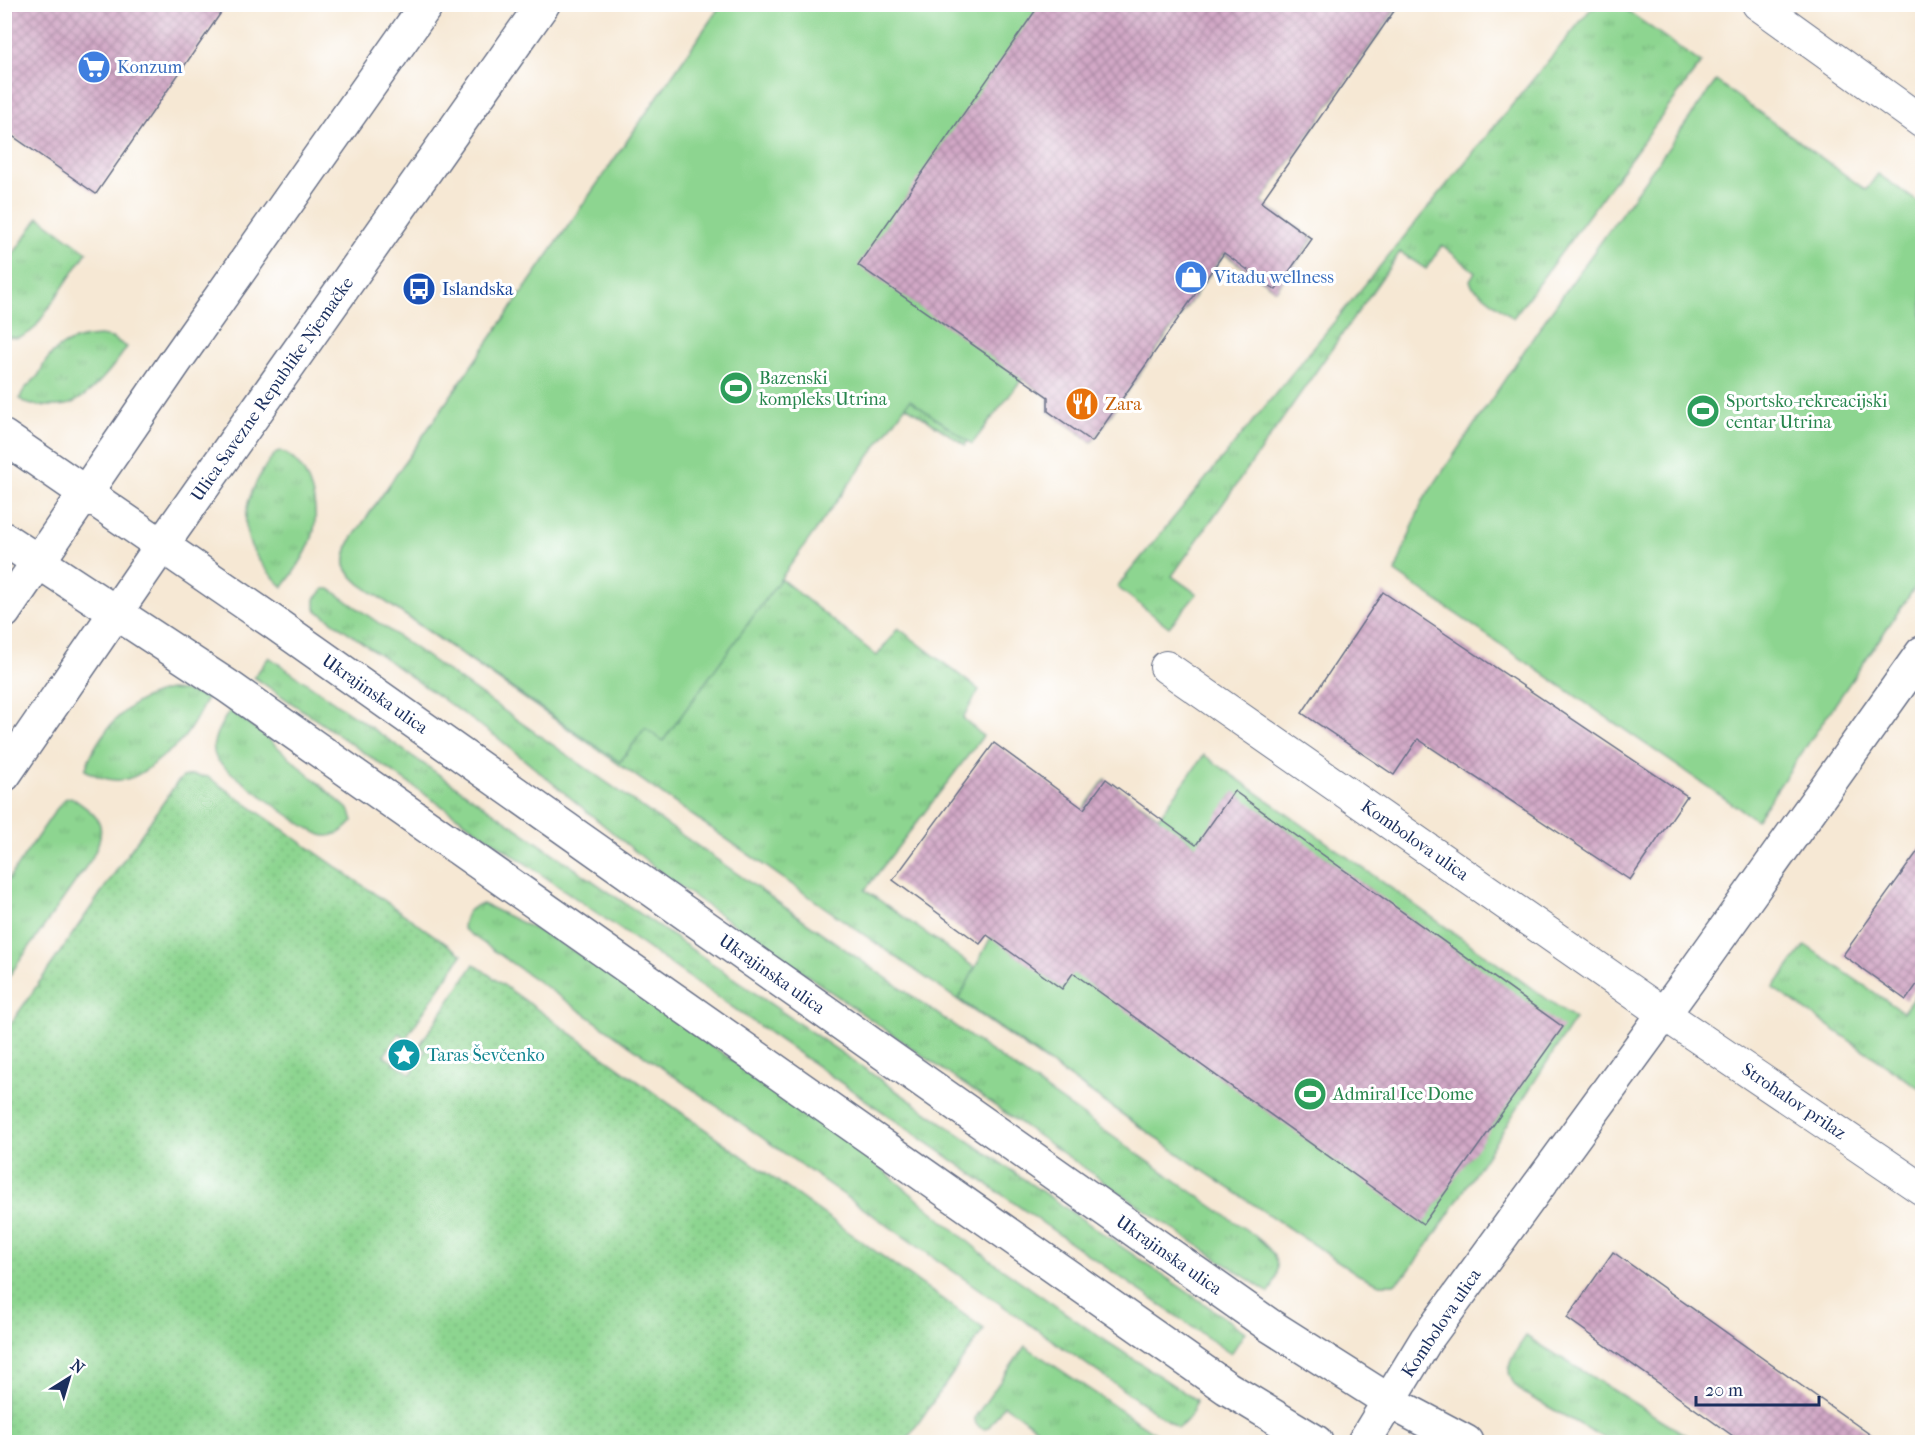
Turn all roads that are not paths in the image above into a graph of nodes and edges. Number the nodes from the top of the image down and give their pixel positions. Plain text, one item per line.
1 (427, 4) edge
2 (543, 4) edge
3 (1758, 4) edge
4 (1923, 122) edge
5 (4, 437) edge
6 (87, 492) junction
7 (4, 539) edge
8 (162, 545) junction
9 (39, 562) junction
10 (4, 612) edge
11 (115, 613) junction
12 (1923, 653) edge
13 (1166, 667) dead end
14 (4, 775) edge
15 (1664, 1014) junction
16 (1923, 1189) edge
17 (1389, 1401) junction
18 (1316, 1443) edge
19 (1364, 1443) edge
20 (1466, 1443) edge

1 - 6 street
2 - 8 street, Ulica Savezne Republike Njemačke
3 - 4 street
5 - 6 street, Ukrajinska ulica
6 - 8 street, Ukrajinska ulica
6 - 9 street
7 - 9 street
8 - 11 street, Ulica Savezne Republike Njemačke
8 - 17 street, Ukrajinska ulica
9 - 10 street
9 - 11 street
11 - 14 street, Ulica Savezne Republike Njemačke
11 - 18 street
12 - 15 street, Kombolova ulica
13 - 15 street, Kombolova ulica
15 - 16 street, Strohalov prilaz
15 - 17 street, Kombolova ulica
17 - 19 street, Kombolova ulica
17 - 20 street, Ukrajinska ulica

